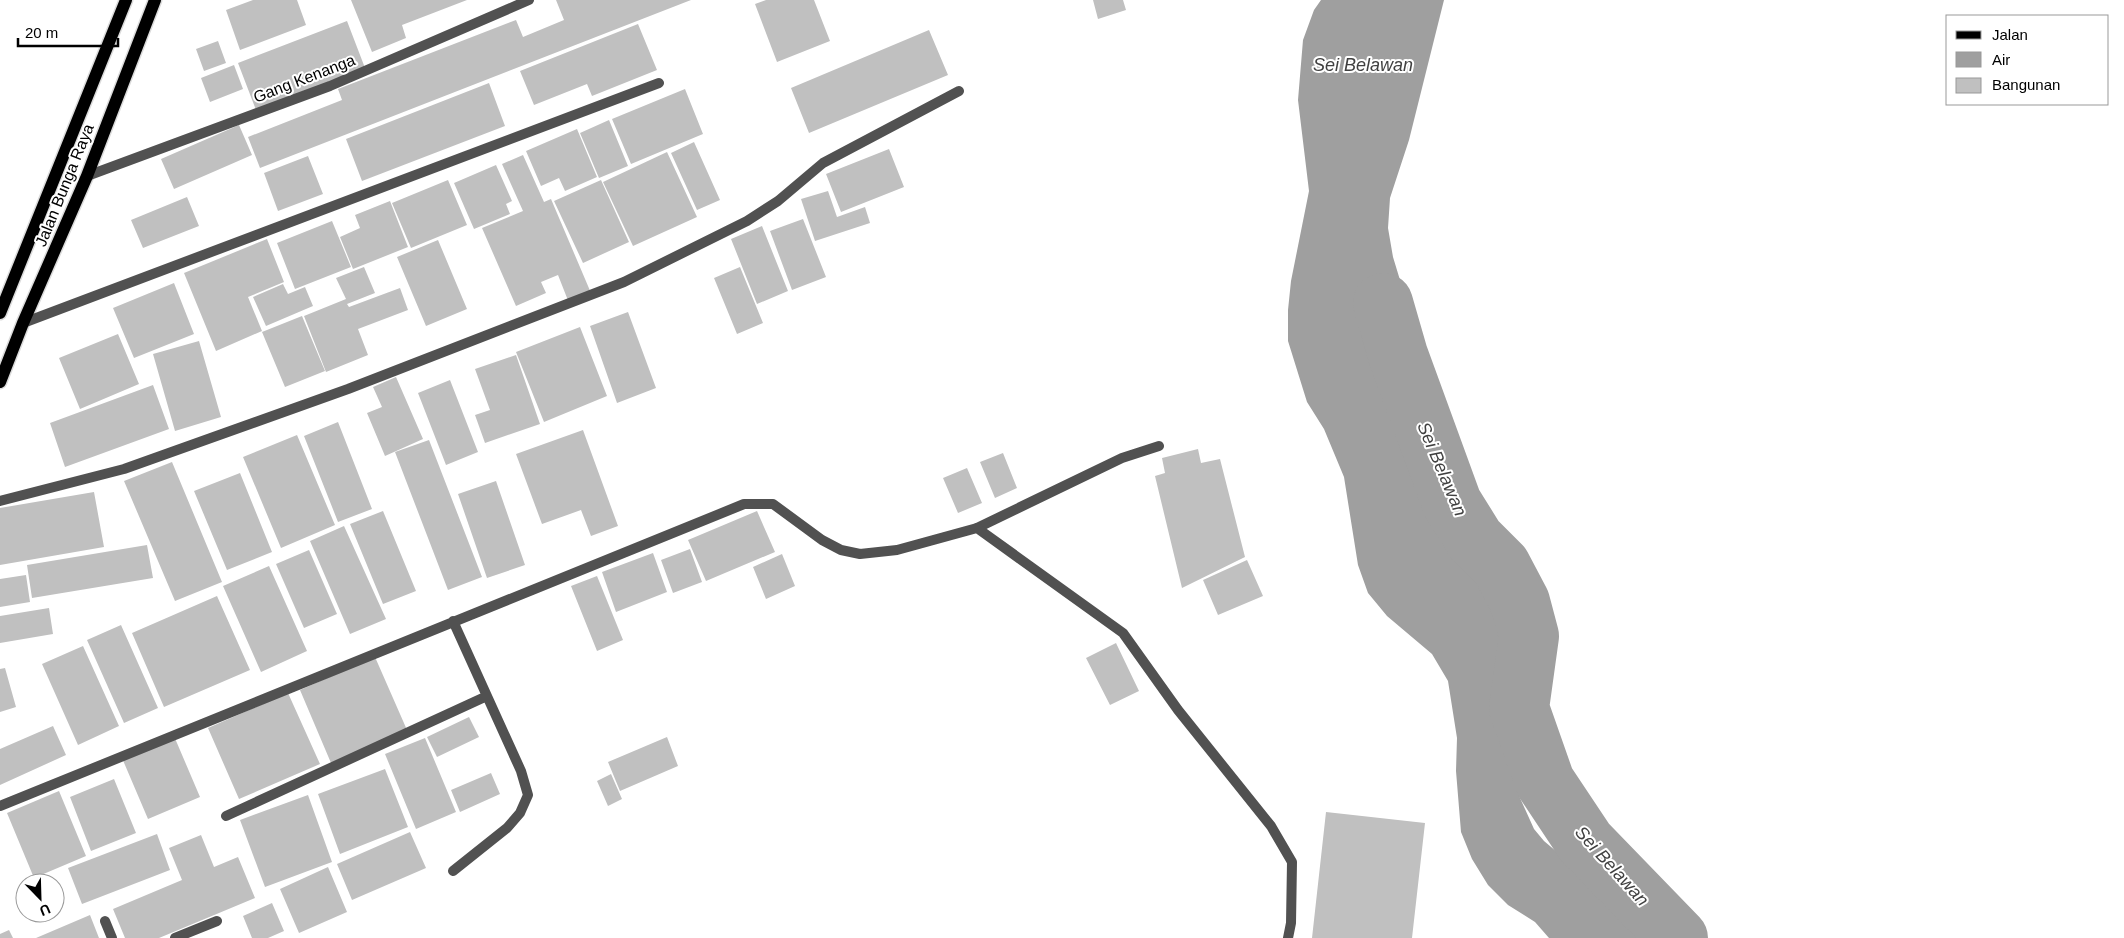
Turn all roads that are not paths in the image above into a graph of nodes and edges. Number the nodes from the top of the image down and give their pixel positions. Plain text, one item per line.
1 (126, 0) edge
2 (155, 0) edge
3 (529, 0) edge
4 (659, 83) dead end
5 (959, 91) dead end
6 (87, 176) junction
7 (0, 312) edge
8 (23, 323) junction
9 (0, 382) edge
10 (1159, 446) dead end
11 (0, 500) edge
12 (978, 528) junction
13 (453, 621) junction
14 (488, 696) junction
15 (0, 806) edge
16 (226, 816) dead end
17 (453, 871) dead end
18 (105, 921) dead end
19 (217, 921) dead end
20 (112, 938) edge
21 (175, 938) edge
22 (1288, 938) edge

1 - 7 main road, Jalan Bunga Raya
2 - 6 main road, Jalan Bunga Raya
3 - 6 street, Gang Kenanga
4 - 8 street
5 - 11 street
6 - 8 main road, Jalan Bunga Raya
8 - 9 main road, Jalan Bunga Raya
10 - 12 street
12 - 13 street
12 - 22 street
13 - 14 street
13 - 15 street
14 - 16 street
14 - 17 street
18 - 20 street
19 - 21 street

